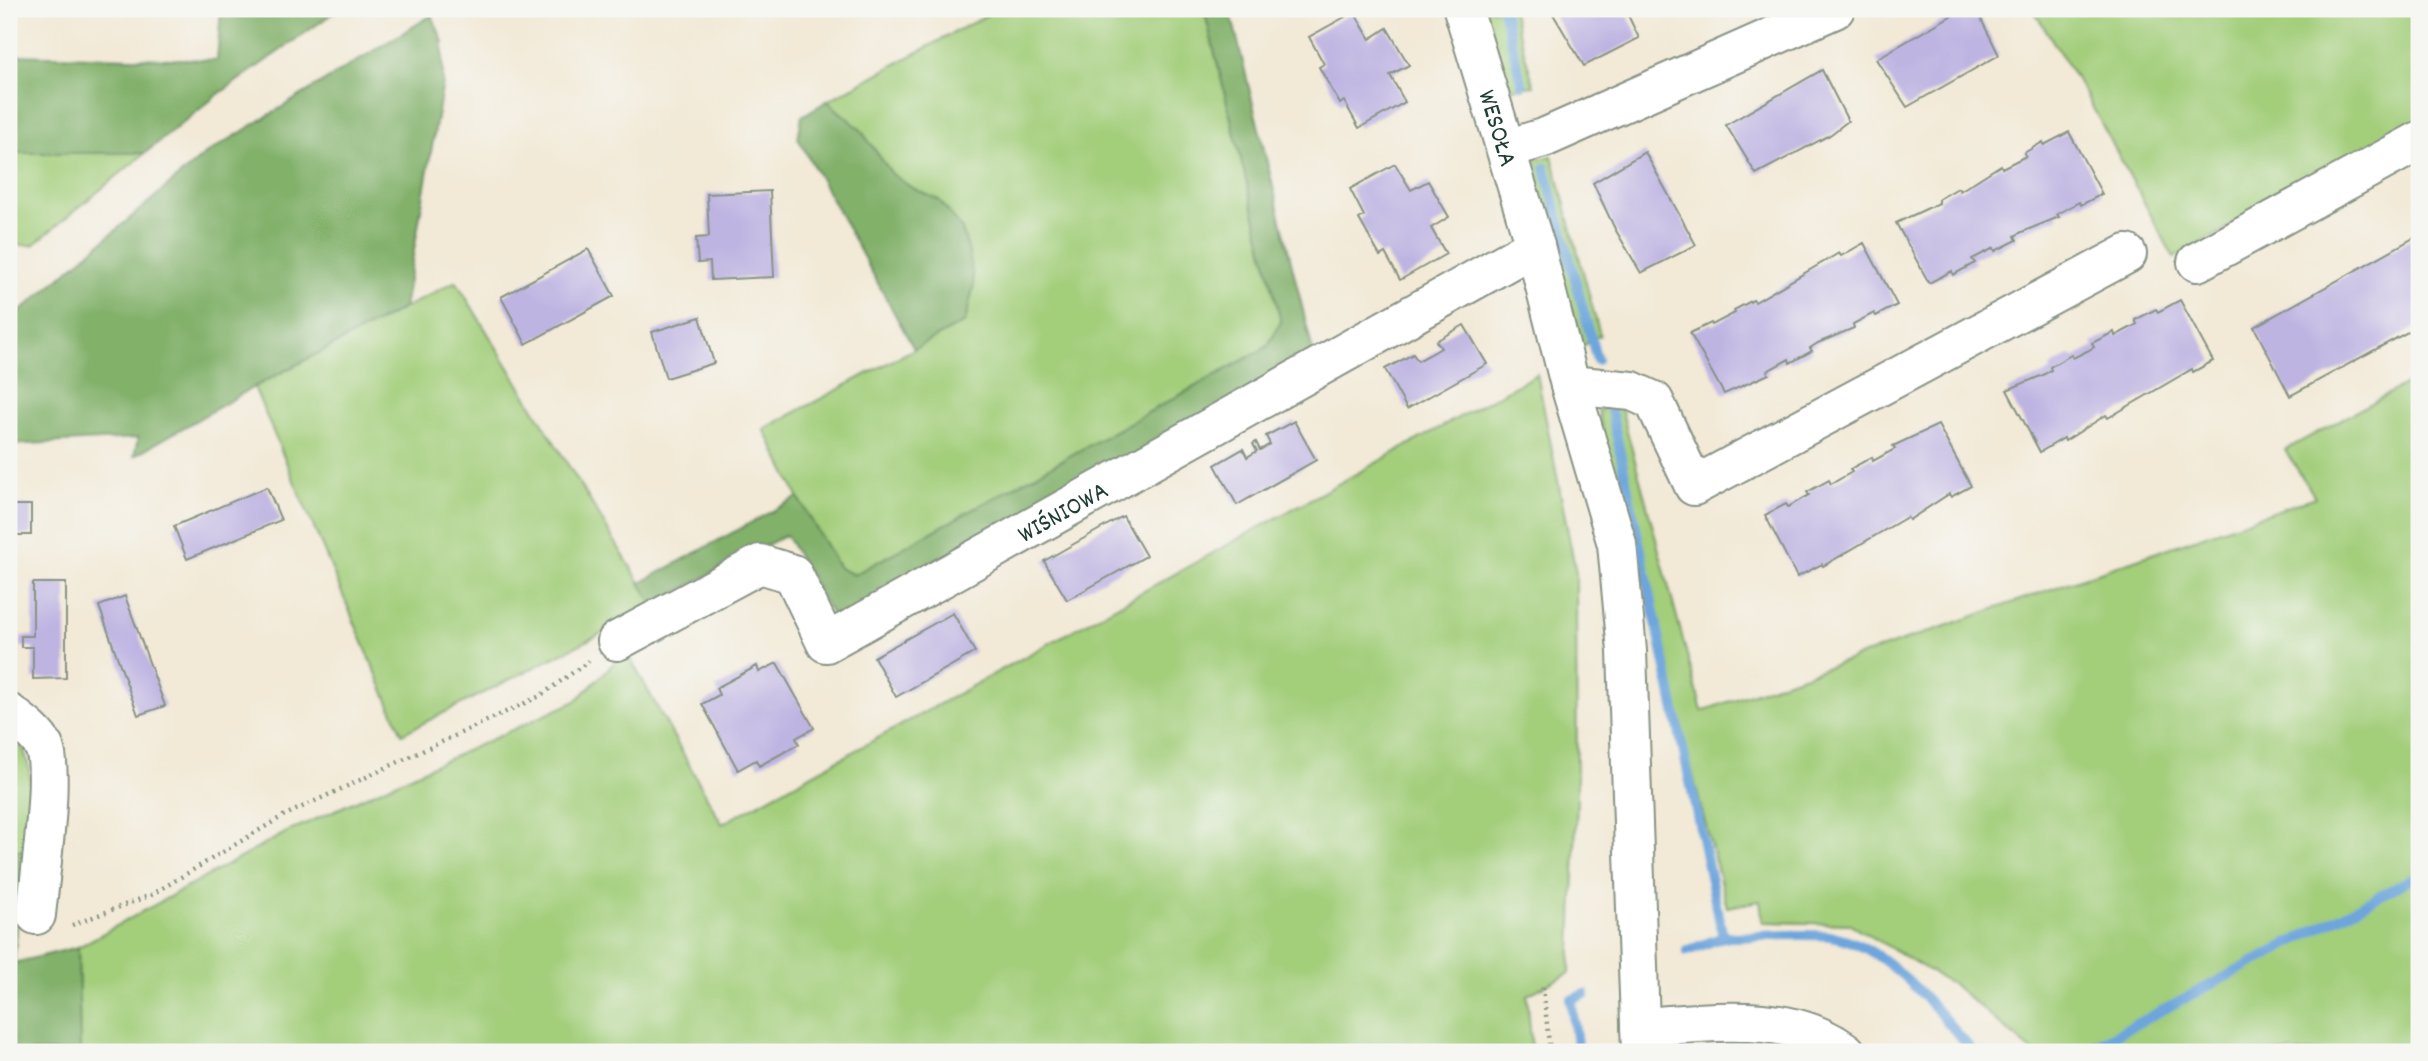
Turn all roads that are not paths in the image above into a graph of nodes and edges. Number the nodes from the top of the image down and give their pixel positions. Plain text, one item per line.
1 (1463, 9) edge
2 (1835, 9) edge
3 (2419, 141) edge
4 (1507, 149) junction
5 (1535, 246) junction
6 (2127, 254) dead end
7 (2197, 262) dead end
8 (1570, 385) junction
9 (617, 640) road end
10 (9, 713) edge
11 (36, 915) road end
12 (1641, 1040) edge
13 (1846, 1052) edge

1 - 4 street, WESOŁA
2 - 4 street
3 - 7 street
4 - 5 street, WESOŁA
5 - 8 street, WESOŁA
5 - 9 street, WIŚNIOWA
6 - 8 street
8 - 12 street, WESOŁA
10 - 11 street
12 - 13 street

